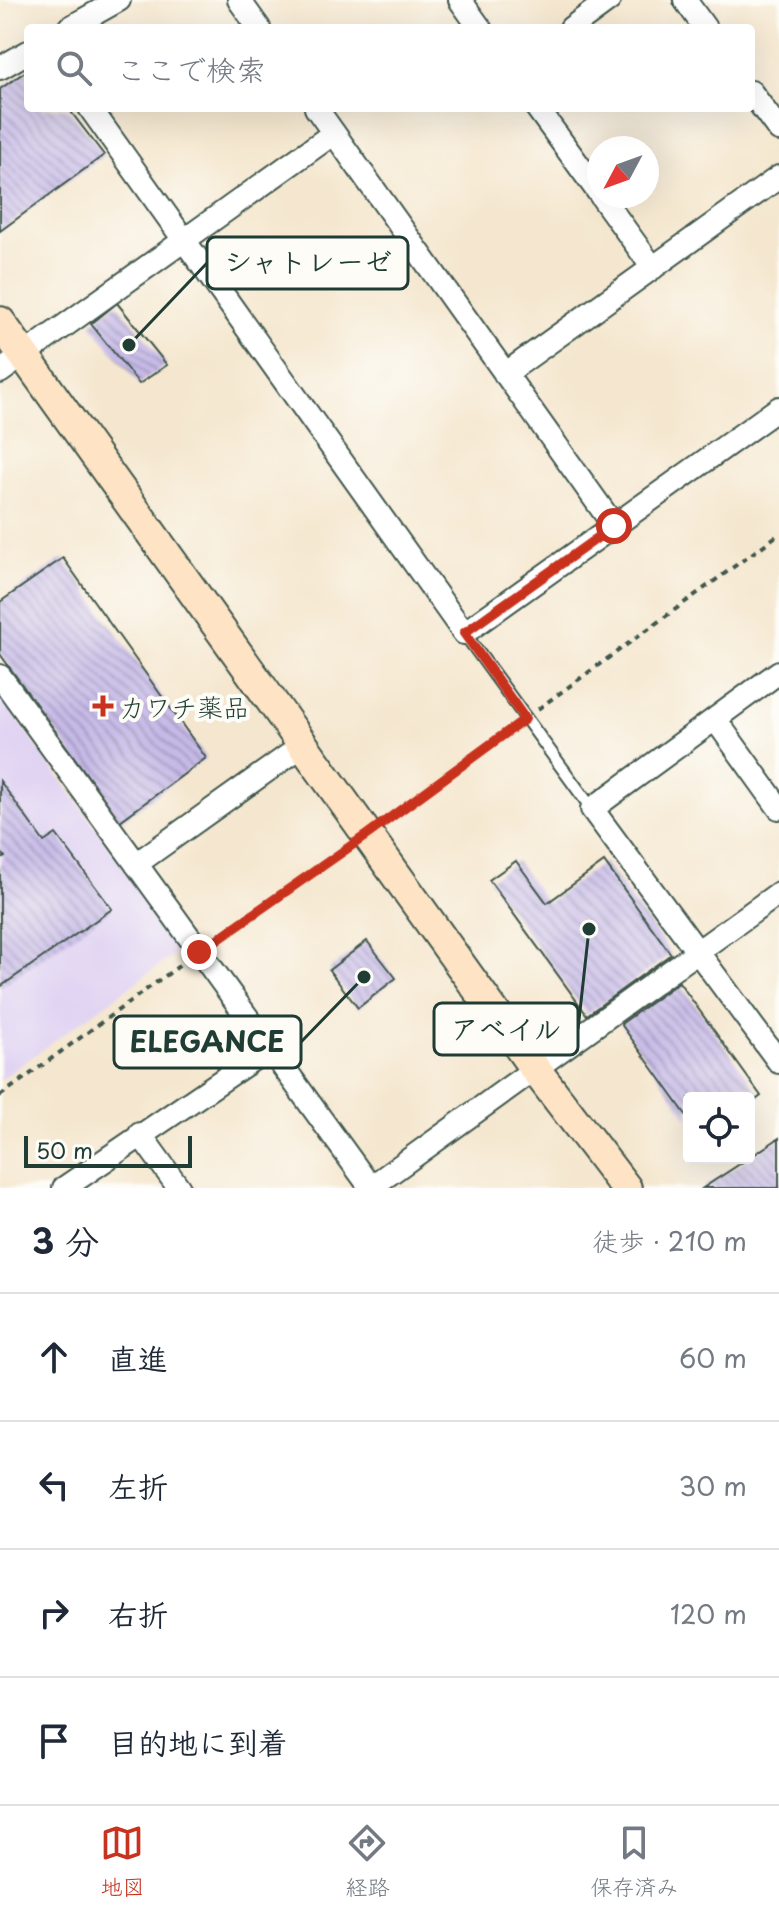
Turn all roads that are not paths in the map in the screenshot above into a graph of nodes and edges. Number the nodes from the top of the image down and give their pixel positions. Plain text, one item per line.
1 (119, 0) edge
2 (239, 0) edge
3 (460, 0) edge
4 (609, 0) edge
5 (685, 0) edge
6 (76, 24) edge
7 (256, 24) edge
8 (477, 24) edge
9 (576, 24) edge
10 (702, 24) edge
11 (24, 54) edge
12 (0, 68) edge
13 (755, 97) edge
14 (93, 112) edge
15 (319, 112) edge
16 (540, 112) edge
17 (779, 130) edge
18 (334, 133) junction
19 (587, 177) edge
20 (779, 177) edge
21 (609, 208) edge
22 (185, 243) junction
23 (653, 268) junction
24 (0, 322) edge
25 (12, 363) edge
26 (505, 374) junction
27 (779, 408) edge
28 (614, 526) junction
29 (464, 633) junction
30 (779, 672) edge
31 (0, 676) edge
32 (715, 719) junction
33 (303, 745) junction
34 (779, 808) edge
35 (592, 809) junction
36 (136, 864) junction
37 (779, 893) edge
38 (697, 950) junction
39 (268, 1049) junction
40 (779, 1062) edge
41 (535, 1069) junction
42 (140, 1134) junction
43 (64, 1188) edge
44 (179, 1188) edge
45 (371, 1188) edge
46 (626, 1188) edge

1 - 6 street
2 - 7 street
3 - 8 street
4 - 9 street
5 - 10 street
11 - 12 street
13 - 17 street
14 - 22 street
15 - 18 street
16 - 19 street
18 - 22 street
18 - 26 street
20 - 23 street
21 - 23 street
22 - 25 street
22 - 29 street
23 - 26 street
24 - 25 street
25 - 33 street
26 - 28 street
27 - 28 street
28 - 29 street
29 - 35 lane
30 - 32 street
31 - 36 street
32 - 34 street
32 - 35 street
33 - 36 street
33 - 41 street
35 - 38 street
36 - 39 street
37 - 38 street
38 - 40 street
38 - 41 street
39 - 42 street
39 - 45 street
41 - 45 street
41 - 46 street
42 - 43 street
42 - 44 street

